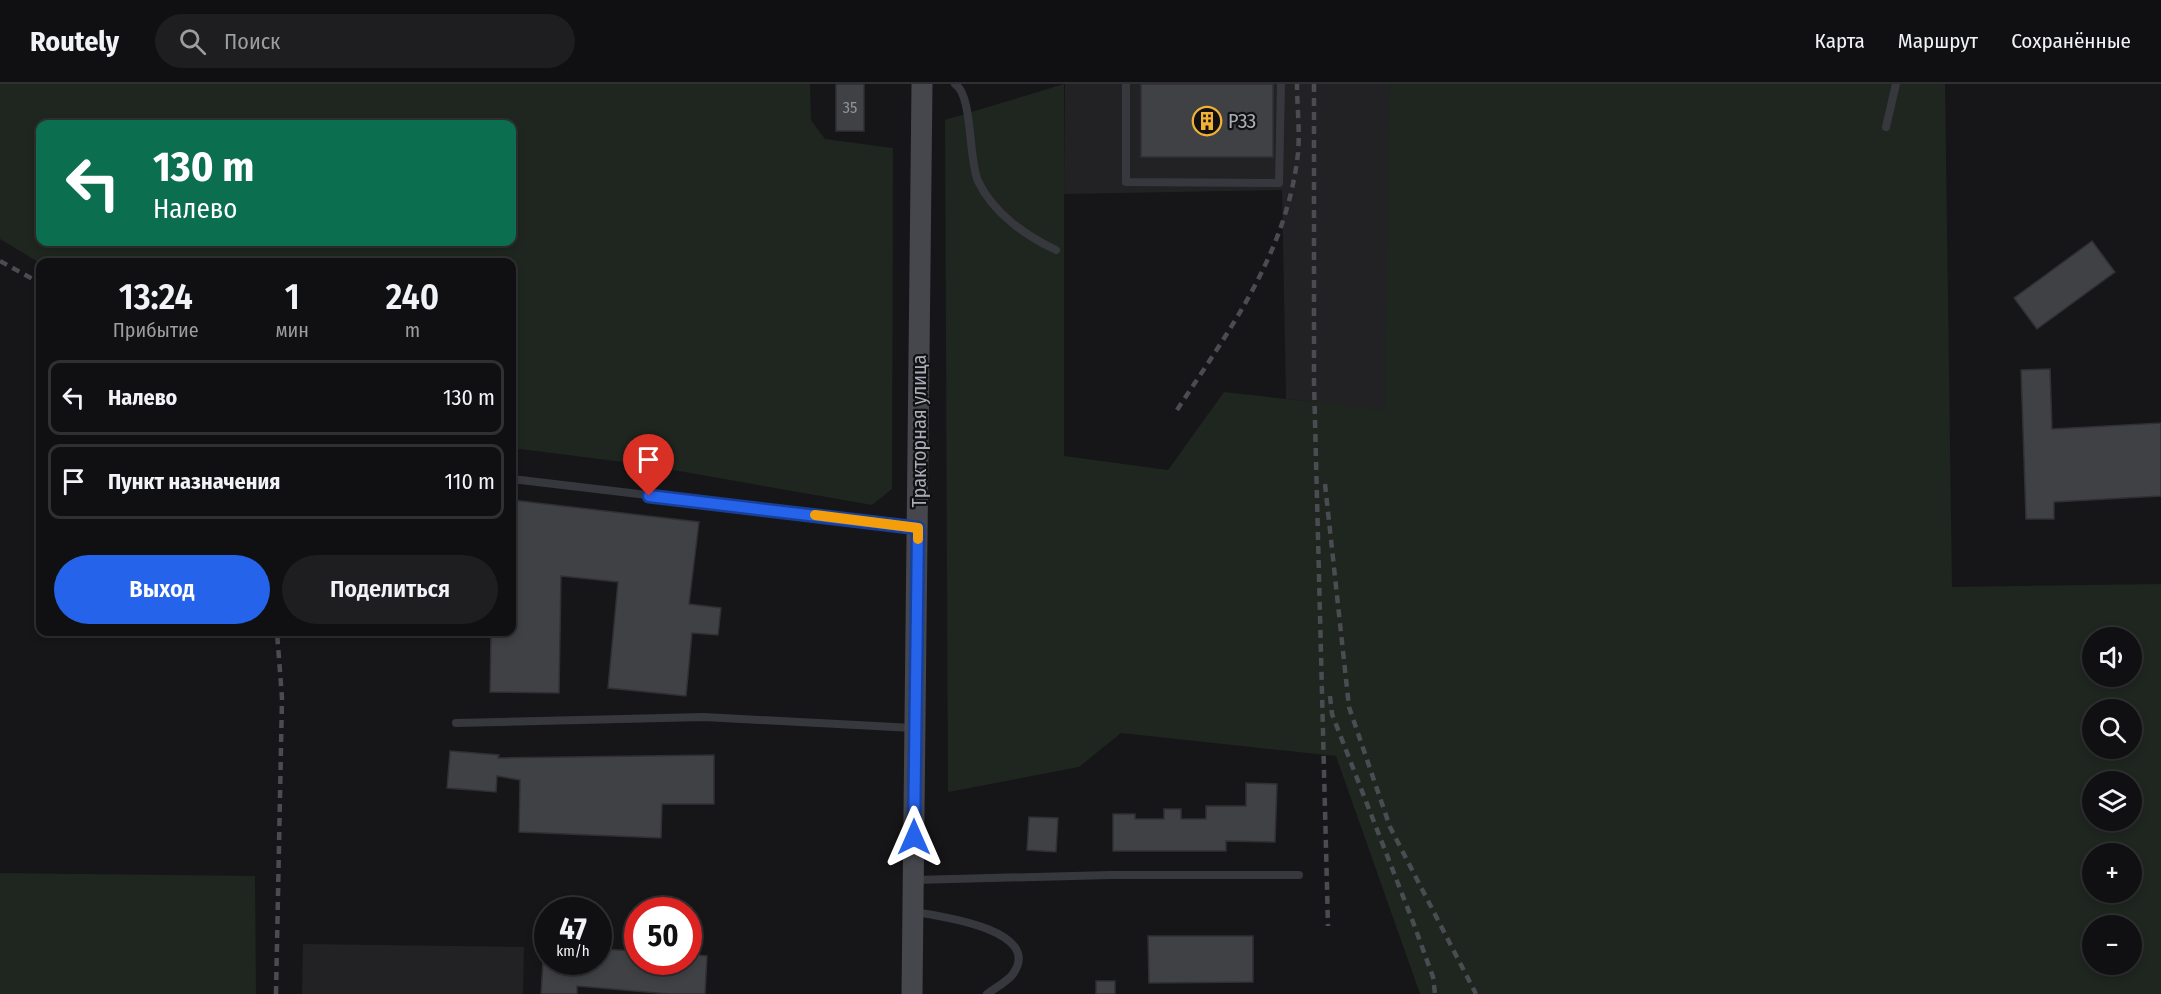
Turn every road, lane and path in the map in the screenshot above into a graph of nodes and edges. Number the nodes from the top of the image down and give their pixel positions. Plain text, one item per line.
1 (921, 84) edge
2 (955, 84) edge
3 (1126, 84) edge
4 (1281, 84) edge
5 (1896, 84) edge
6 (1886, 127) dead end
7 (1056, 250) dead end
8 (516, 479) edge
9 (918, 528) junction
10 (456, 723) dead end
11 (914, 728) junction
12 (1299, 875) dead end
13 (914, 880) junction
14 (913, 912) junction
15 (912, 994) edge
16 (987, 994) edge

1 - 9 main road, Тракторная улица
2 - 7 lane
3 - 4 lane
5 - 6 lane
8 - 9 lane
9 - 11 main road, Тракторная улица
10 - 11 lane
11 - 13 main road, Тракторная улица
12 - 13 lane
13 - 14 main road, Тракторная улица
14 - 15 main road, Тракторная улица
14 - 16 lane

